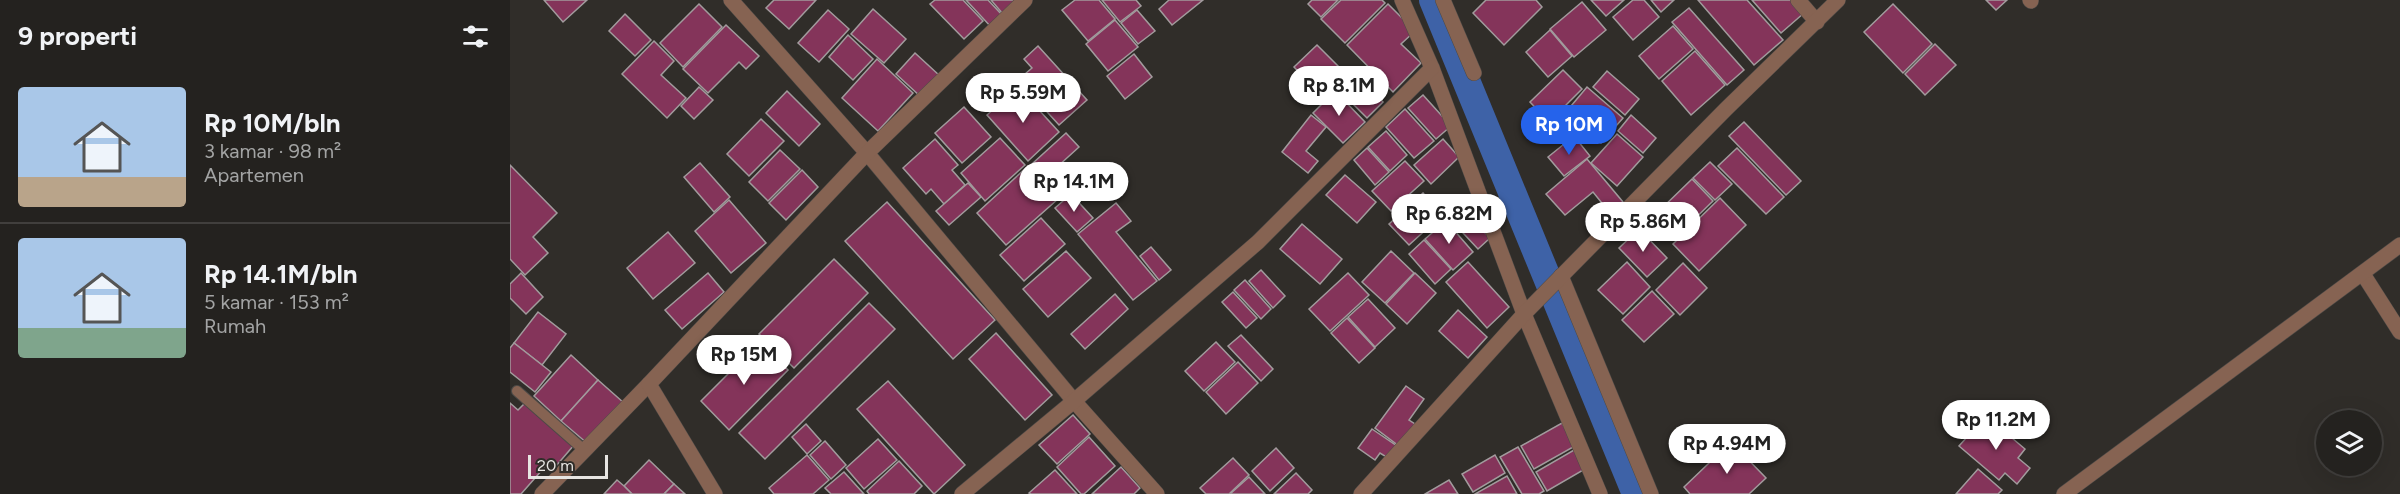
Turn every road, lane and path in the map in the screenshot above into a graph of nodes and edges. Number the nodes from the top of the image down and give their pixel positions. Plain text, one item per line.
1 (731, 0) edge
2 (1025, 0) edge
3 (1402, 0) edge
4 (1443, 0) edge
5 (1798, 0) edge
6 (1838, 0) edge
7 (1817, 22) junction
8 (1432, 68) junction
9 (1474, 73) dead end
10 (867, 153) junction
11 (2400, 245) edge
12 (2363, 274) junction
13 (1559, 278) junction
14 (1527, 311) junction
15 (2400, 332) edge
16 (648, 384) junction
17 (517, 390) dead end
18 (1074, 401) junction
19 (584, 450) junction
20 (542, 494) edge
21 (716, 494) edge
22 (962, 494) edge
23 (1157, 494) edge
24 (1361, 494) edge
25 (1600, 494) edge
26 (1651, 494) edge
27 (2064, 494) edge

1 - 10 street
2 - 10 street
3 - 8 street
4 - 9 street
5 - 7 street
6 - 7 street
7 - 13 street
8 - 14 street
8 - 18 street
10 - 16 street
10 - 18 street
11 - 12 street
12 - 15 street
12 - 27 street
13 - 14 street
13 - 26 street
14 - 24 street
14 - 25 street
16 - 19 street
16 - 21 street
17 - 19 lane
18 - 22 street
18 - 23 street
19 - 20 street

